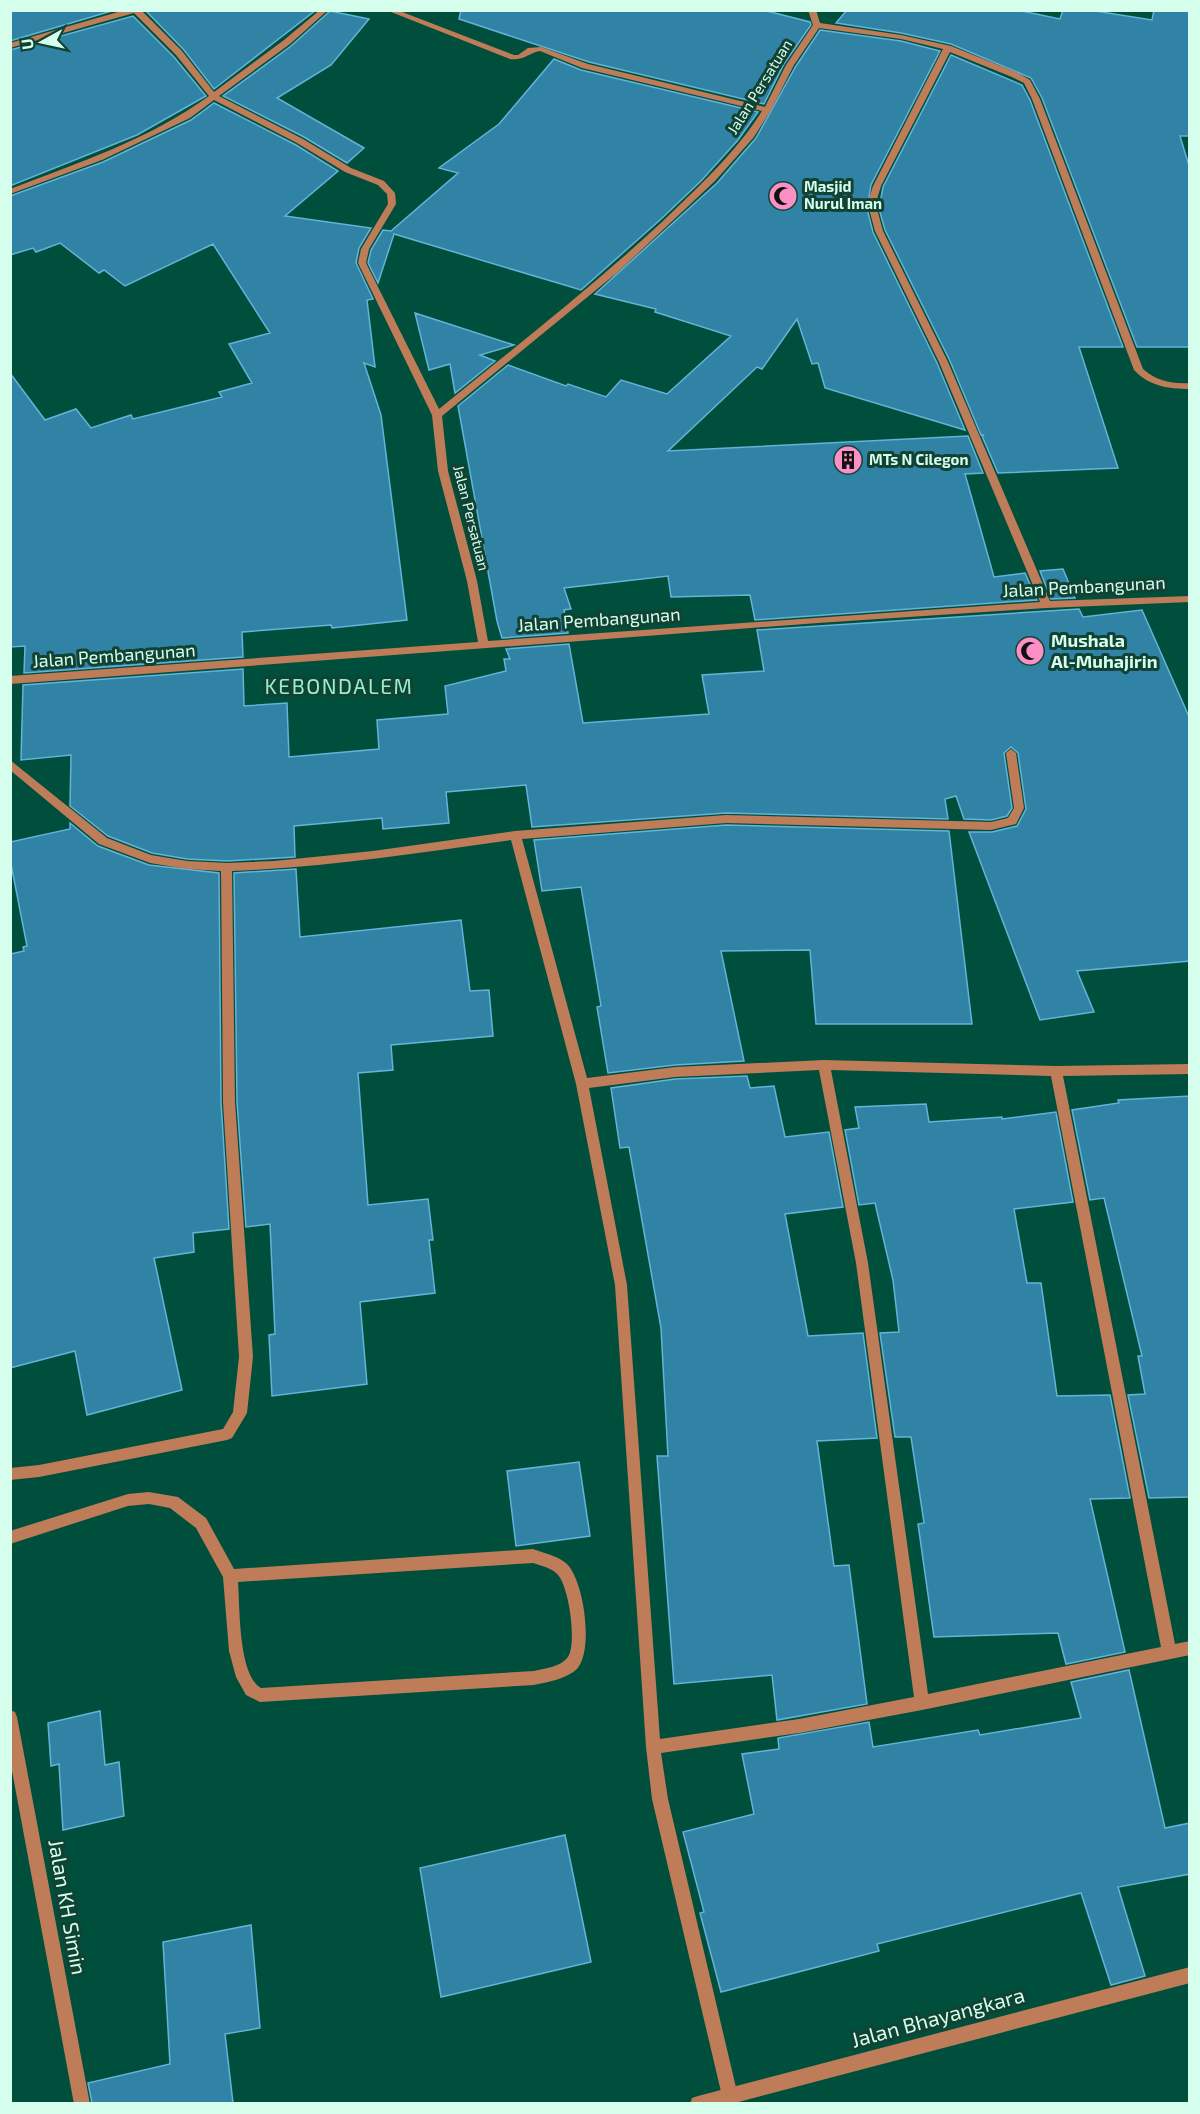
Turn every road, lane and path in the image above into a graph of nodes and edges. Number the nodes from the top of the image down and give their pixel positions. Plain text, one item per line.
1 (136, 10) edge
2 (325, 10) edge
3 (389, 10) edge
4 (812, 10) edge
5 (817, 25) junction
6 (10, 46) edge
7 (948, 48) junction
8 (214, 97) junction
9 (767, 110) junction
10 (10, 192) edge
11 (1190, 386) edge
12 (437, 415) junction
13 (1190, 599) edge
14 (1046, 605) junction
15 (484, 645) junction
16 (10, 680) edge
17 (1011, 753) dead end
18 (10, 764) edge
19 (515, 835) junction
20 (227, 867) junction
21 (824, 1065) junction
22 (1190, 1069) edge
23 (1056, 1071) junction
24 (582, 1084) junction
25 (10, 1474) edge
26 (10, 1538) edge
27 (230, 1576) junction
28 (1190, 1648) edge
29 (1169, 1652) junction
30 (922, 1703) junction
31 (10, 1718) edge
32 (653, 1747) junction
33 (1190, 1975) edge
34 (730, 2096) junction
35 (81, 2103) edge
36 (698, 2103) edge

1 - 6 street
1 - 8 street
2 - 8 street
3 - 9 street
4 - 5 street
5 - 7 street
5 - 9 street, Jalan Persatuan
7 - 11 street
7 - 14 street
8 - 10 street
8 - 12 street
9 - 12 street, Jalan Persatuan
12 - 15 street, Jalan Persatuan
13 - 14 street, Jalan Pembangunan
14 - 15 street, Jalan Pembangunan
15 - 16 street, Jalan Pembangunan
17 - 19 street
18 - 20 street
19 - 20 street
19 - 24 street
20 - 25 street
21 - 23 street
21 - 24 street
21 - 30 street
22 - 23 street
23 - 29 street
24 - 32 street
26 - 27 street
27 - 27 street
28 - 29 street
29 - 30 street
30 - 32 street
31 - 35 street, Jalan KH Simin
32 - 34 street
33 - 34 street, Jalan Bhayangkara
34 - 36 street, Jalan Bhayangkara

